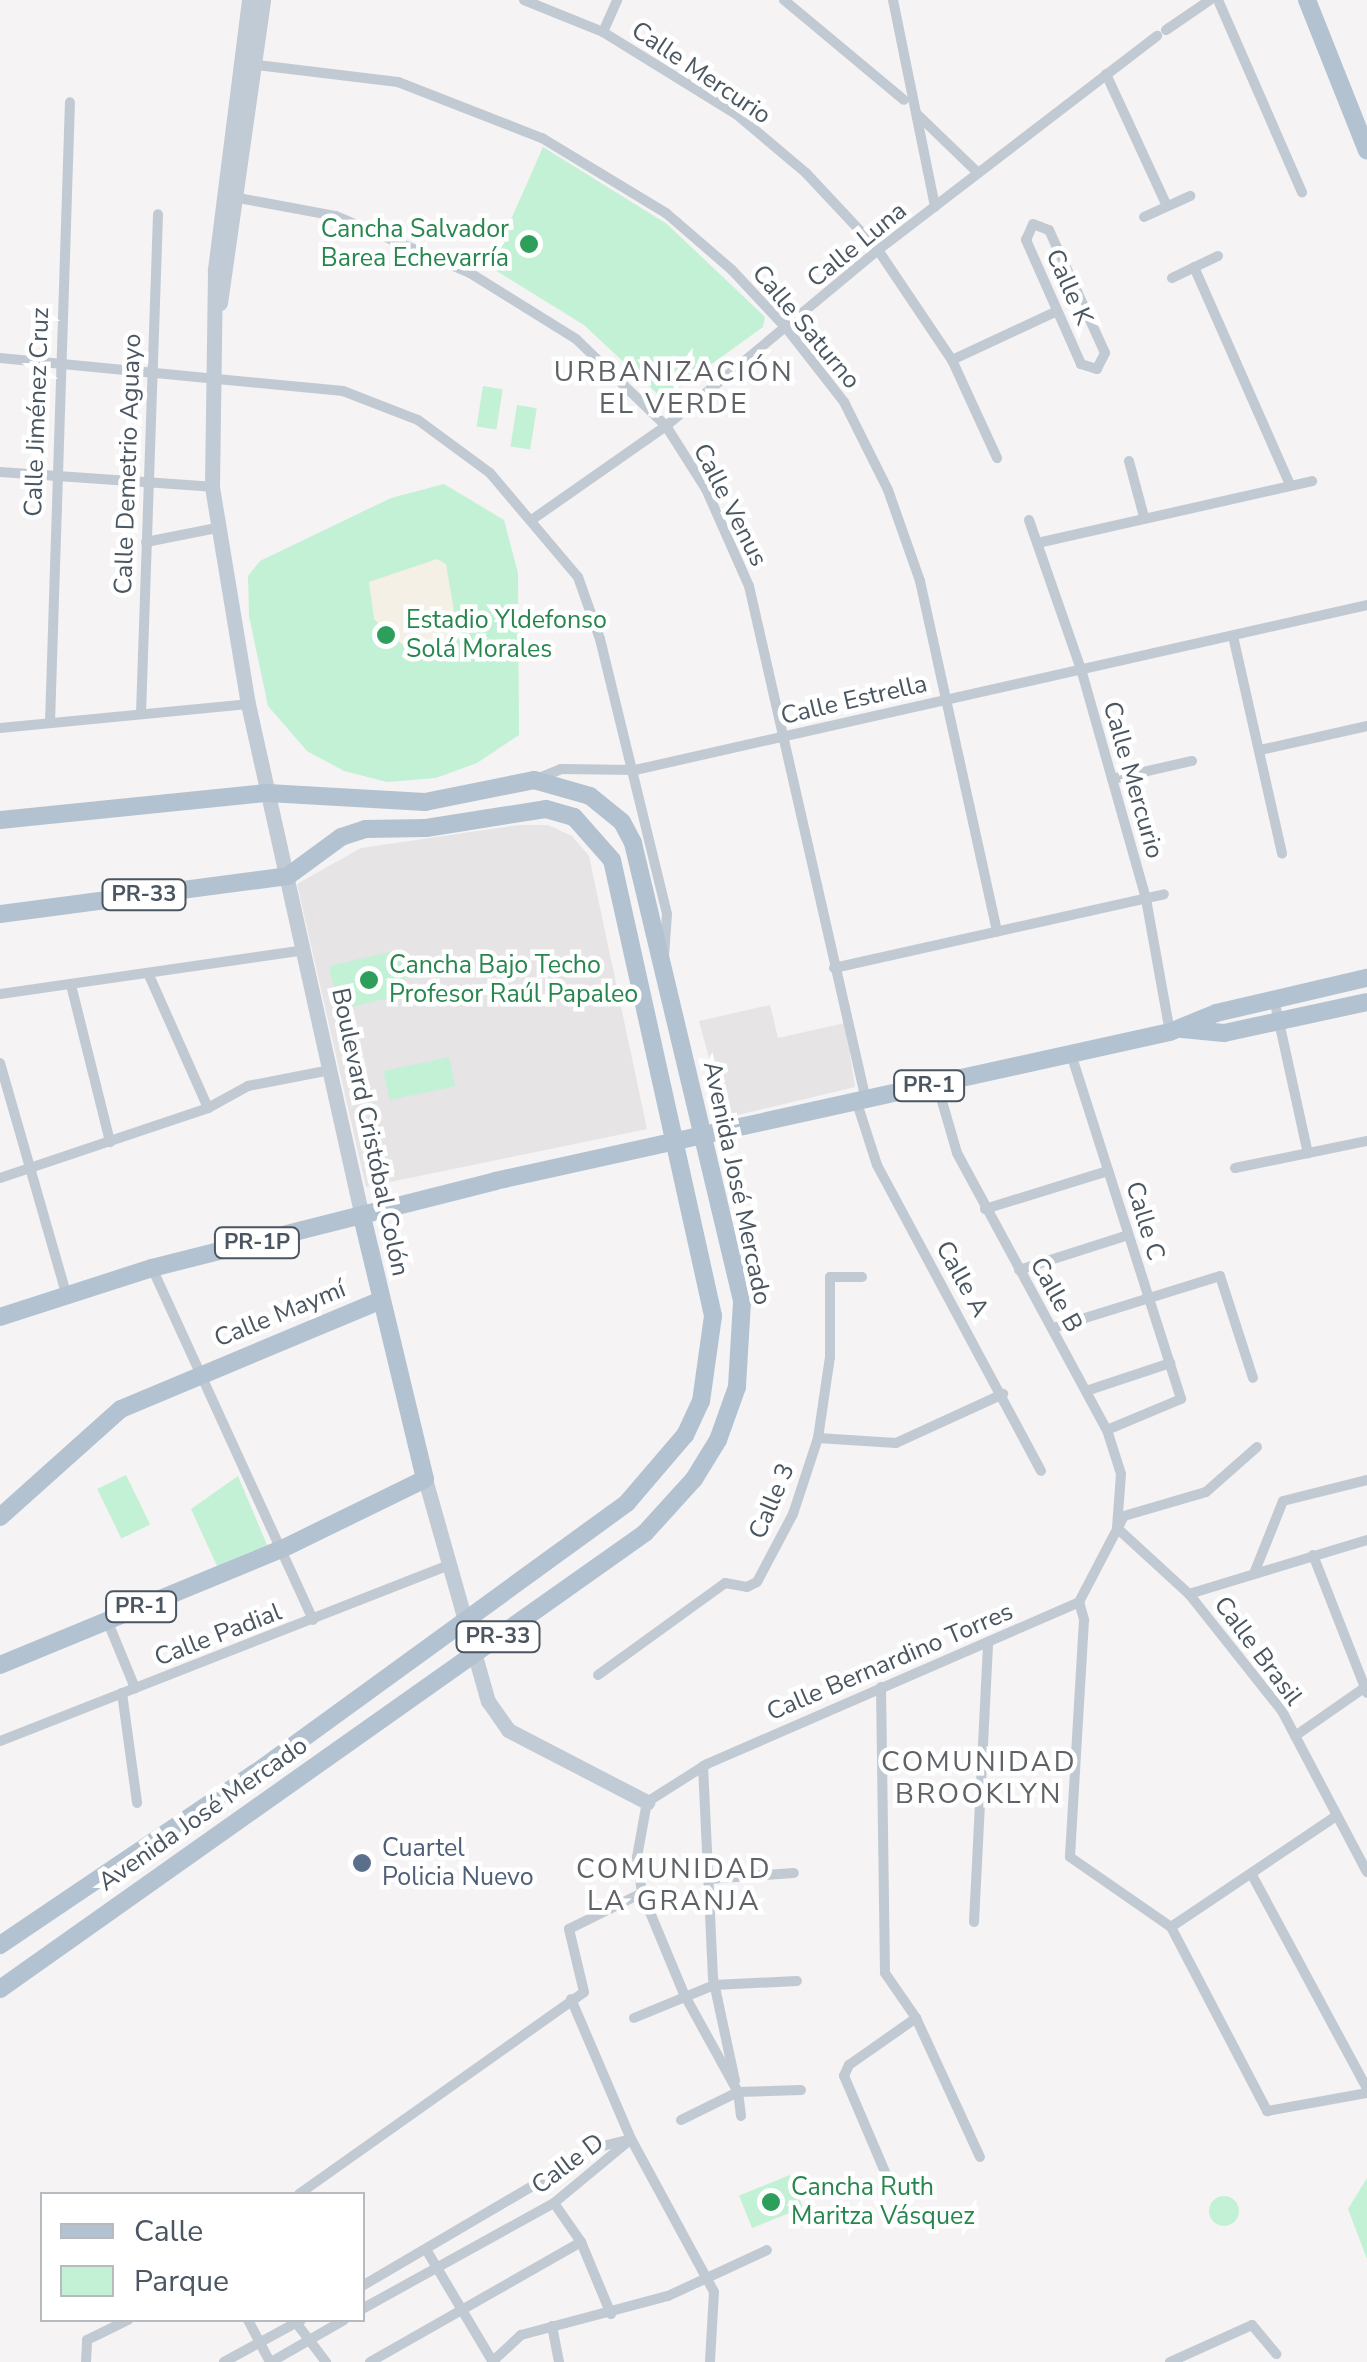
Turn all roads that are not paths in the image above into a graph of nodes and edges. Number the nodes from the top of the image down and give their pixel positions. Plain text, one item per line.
1 (249, 0) edge
2 (263, 0) edge
3 (524, 0) edge
4 (617, 0) edge
5 (784, 0) edge
6 (893, 0) edge
7 (1210, 0) edge
8 (1218, 0) edge
9 (1307, 0) edge
10 (603, 32) junction
11 (249, 64) junction
12 (1106, 74) junction
13 (904, 100) dead end
14 (70, 102) dead end
15 (918, 114) junction
16 (1367, 151) edge
17 (978, 173) junction
18 (1302, 192) dead end
19 (1190, 196) dead end
20 (231, 197) junction
21 (1167, 206) junction
22 (935, 207) junction
23 (158, 214) dead end
24 (1144, 217) dead end
25 (878, 250) junction
26 (1218, 256) dead end
27 (1194, 268) junction
28 (1172, 278) dead end
29 (1057, 311) junction
30 (787, 329) junction
31 (0, 358) edge
32 (952, 360) junction
33 (58, 362) junction
34 (150, 371) junction
35 (216, 378) junction
36 (666, 426) junction
37 (997, 458) dead end
38 (1130, 461) dead end
39 (0, 472) edge
40 (55, 476) junction
41 (146, 481) junction
42 (1312, 481) dead end
43 (1290, 486) junction
44 (212, 487) junction
45 (1144, 518) junction
46 (533, 519) junction
47 (1029, 520) dead end
48 (217, 528) junction
49 (146, 542) junction
50 (1042, 542) junction
51 (1367, 606) edge
52 (1234, 636) junction
53 (1081, 669) junction
54 (946, 700) junction
55 (248, 704) junction
56 (141, 714) junction
57 (50, 723) junction
58 (1367, 726) edge
59 (0, 728) edge
60 (784, 738) junction
61 (1260, 750) junction
62 (1192, 761) dead end
63 (635, 770) junction
64 (1112, 779) junction
65 (534, 780) junction
66 (268, 792) junction
67 (342, 800) junction
68 (0, 820) edge
69 (341, 837) junction
70 (1282, 854) dead end
71 (288, 876) junction
72 (1164, 894) dead end
73 (1146, 899) junction
74 (0, 914) edge
75 (997, 932) junction
76 (304, 950) junction
77 (662, 968) junction
78 (834, 968) junction
79 (148, 974) junction
80 (1367, 978) edge
81 (70, 986) junction
82 (0, 994) edge
83 (1274, 999) junction
84 (1367, 1002) edge
85 (1279, 1022) junction
86 (1176, 1030) junction
87 (1071, 1054) junction
88 (0, 1062) edge
89 (330, 1070) junction
90 (938, 1084) junction
91 (862, 1102) junction
92 (208, 1108) junction
93 (703, 1138) junction
94 (1367, 1140) edge
95 (110, 1142) junction
96 (676, 1144) junction
97 (1308, 1152) junction
98 (1235, 1168) dead end
99 (26, 1170) junction
100 (1108, 1171) junction
101 (0, 1178) edge
102 (985, 1209) junction
103 (362, 1217) junction
104 (1128, 1235) junction
105 (152, 1268) junction
106 (1020, 1270) junction
107 (862, 1277) dead end
108 (67, 1297) junction
109 (1148, 1299) junction
110 (382, 1300) junction
111 (0, 1317) edge
112 (1054, 1328) junction
113 (1170, 1363) junction
114 (196, 1374) junction
115 (1253, 1378) dead end
116 (1086, 1391) junction
117 (1003, 1394) junction
118 (1107, 1430) junction
119 (818, 1438) junction
120 (1257, 1447) dead end
121 (1041, 1472) dead end
122 (425, 1479) junction
123 (1367, 1480) edge
124 (0, 1517) edge
125 (1117, 1528) junction
126 (1367, 1540) edge
127 (282, 1549) junction
128 (1313, 1555) junction
129 (450, 1565) junction
130 (1255, 1571) junction
131 (1189, 1594) junction
132 (1079, 1602) junction
133 (107, 1620) junction
134 (313, 1620) junction
135 (464, 1620) junction
136 (988, 1642) junction
137 (473, 1654) junction
138 (0, 1665) edge
139 (598, 1675) dead end
140 (881, 1687) junction
141 (134, 1688) junction
142 (1366, 1689) edge
143 (122, 1693) junction
144 (1295, 1736) junction
145 (0, 1740) edge
146 (703, 1766) junction
147 (647, 1802) junction
148 (136, 1803) dead end
149 (1336, 1816) junction
150 (1367, 1872) edge
151 (794, 1873) dead end
152 (1252, 1875) junction
153 (708, 1879) junction
154 (642, 1894) junction
155 (974, 1922) dead end
156 (1171, 1928) junction
157 (0, 1946) edge
158 (797, 1981) dead end
159 (714, 1984) junction
160 (0, 1989) edge
161 (684, 1994) junction
162 (571, 1999) junction
163 (634, 2018) dead end
164 (916, 2018) junction
165 (802, 2090) dead end
166 (1367, 2091) edge
167 (738, 2092) junction
168 (741, 2116) dead end
169 (681, 2120) dead end
170 (631, 2139) junction
171 (980, 2157) dead end
172 (890, 2186) dead end
173 (301, 2192) edge
174 (554, 2203) junction
175 (581, 2242) junction
176 (767, 2250) dead end
177 (427, 2251) junction
178 (438, 2267) junction
179 (706, 2275) junction
180 (365, 2284) edge
181 (365, 2307) edge
182 (464, 2308) junction
183 (610, 2314) junction
184 (122, 2322) edge
185 (249, 2322) edge
186 (294, 2322) edge
187 (298, 2322) edge
188 (340, 2322) edge
189 (552, 2326) junction
190 (310, 2339) junction
191 (260, 2342) junction
192 (1276, 2354) dead end
193 (491, 2361) edge
194 (86, 2362) edge
195 (224, 2362) edge
196 (270, 2362) edge
197 (326, 2362) edge
198 (370, 2362) edge
199 (558, 2362) edge
200 (710, 2362) edge
201 (1170, 2362) edge

1 - 11 street
2 - 11 street
3 - 10 street, Calle Mercurio
4 - 10 street
5 - 13 street
6 - 15 street
7 - 12 street, Calle Luna
8 - 18 street
9 - 16 main road
10 - 25 street, Calle Mercurio
11 - 20 street, Boulevard Cristóbal Colón
11 - 30 street, Calle Saturno
12 - 17 street, Calle Luna
12 - 21 street
14 - 33 street, Calle Jiménez Cruz
15 - 17 street
15 - 22 street
17 - 22 street, Calle Luna
19 - 21 street
20 - 35 street, Boulevard Cristóbal Colón
20 - 36 street, Calle Venus
21 - 24 street
22 - 25 street, Calle Luna
23 - 34 street, Calle Demetrio Aguayo
25 - 30 street, Calle Luna
25 - 32 street, Calle Mercurio
26 - 27 street
27 - 28 street
27 - 43 street
29 - 29 street, Calle K
29 - 32 street
30 - 36 street, Calle Luna
30 - 54 street, Calle Saturno
31 - 33 street
32 - 37 street, Calle Mercurio
33 - 34 street
33 - 40 street, Calle Jiménez Cruz
34 - 35 street
34 - 41 street, Calle Demetrio Aguayo
35 - 44 street, Boulevard Cristóbal Colón
35 - 46 street
36 - 46 street, Calle Luna
36 - 60 street, Calle Venus
38 - 45 street
39 - 40 street
40 - 41 street
40 - 57 street, Calle Jiménez Cruz
41 - 44 street
41 - 49 street, Calle Demetrio Aguayo
42 - 43 street
43 - 45 street
44 - 48 street, Boulevard Cristóbal Colón
45 - 50 street
46 - 63 street
47 - 50 street, Calle Mercurio
48 - 49 street
48 - 55 street, Boulevard Cristóbal Colón
49 - 56 street, Calle Demetrio Aguayo
50 - 53 street, Calle Mercurio
51 - 52 street, Calle Estrella
52 - 53 street, Calle Estrella
52 - 61 street
53 - 54 street, Calle Estrella
53 - 64 street, Calle Mercurio
54 - 60 street, Calle Estrella
54 - 75 street, Calle Saturno
55 - 56 street
55 - 66 street, Boulevard Cristóbal Colón
56 - 57 street
57 - 59 street
58 - 61 street
60 - 63 street, Calle Estrella
60 - 78 street, Calle Venus
61 - 70 street
62 - 64 street
63 - 65 street, Calle Estrella
63 - 77 street
64 - 73 street, Calle Mercurio
65 - 67 main road, Avenida José Mercado / PR-33
65 - 77 main road, Avenida José Mercado / PR-33
66 - 67 main road, Avenida José Mercado / PR-33
66 - 68 main road, PR-33
66 - 71 street, Boulevard Cristóbal Colón
67 - 69 main road
69 - 71 main road, Avenida José Mercado / PR-33
69 - 96 main road, Avenida José Mercado / PR-33
71 - 74 main road, PR-33
71 - 76 street, Boulevard Cristóbal Colón
72 - 73 street
73 - 75 street
73 - 86 street, Calle Mercurio
75 - 78 street
76 - 79 street
76 - 89 street, Boulevard Cristóbal Colón
77 - 93 main road, Avenida José Mercado / PR-33
78 - 91 street, Calle Venus
79 - 81 street
79 - 92 street
80 - 83 main road, PR-1
81 - 82 street
81 - 95 street
83 - 85 street
83 - 86 main road, PR-1
84 - 85 main road, PR-1
85 - 86 main road, PR-1
85 - 97 street
86 - 87 main road, PR-1
87 - 90 main road, PR-1
87 - 100 street, Calle C
88 - 99 street
89 - 92 street
89 - 103 street, Boulevard Cristóbal Colón
90 - 91 main road, PR-1
90 - 102 street, Calle B
91 - 93 main road, PR-1
91 - 117 street, Calle A
92 - 95 street
93 - 96 main road, PR-1
93 - 137 main road, Avenida José Mercado / PR-33
94 - 97 street
95 - 99 street
96 - 103 main road, PR-1
96 - 135 main road, Avenida José Mercado / PR-33
97 - 98 street
99 - 101 street
99 - 108 street
100 - 102 street
100 - 104 street, Calle C
102 - 106 street, Calle B
103 - 105 main road, PR-1P
103 - 110 main road, Boulevard Cristóbal Colón
104 - 106 street
104 - 109 street, Calle C
105 - 108 main road, PR-1P
105 - 114 street
106 - 112 street, Calle B
107 - 119 street, Calle 3
108 - 111 main road, PR-1P
109 - 112 street
109 - 113 street, Calle C
109 - 115 street
110 - 114 main road, Calle Maymí
110 - 122 main road, Boulevard Cristóbal Colón
112 - 116 street, Calle B
113 - 116 street
113 - 118 street, Calle C
114 - 124 main road, Calle Maymí
114 - 127 street
116 - 118 street, Calle B
117 - 119 street
117 - 121 street, Calle A
118 - 125 street, Calle B
119 - 139 street, Calle 3
120 - 125 street
122 - 127 main road, PR-1
122 - 129 street, Boulevard Cristóbal Colón
123 - 130 street
125 - 131 street, Calle Brasil
125 - 132 street
126 - 128 street
127 - 133 main road, PR-1
127 - 134 street
128 - 130 street
128 - 142 street
129 - 134 street, Calle Padial
129 - 135 street, Boulevard Cristóbal Colón
130 - 131 street
131 - 144 street, Calle Brasil
132 - 136 street, Calle Bernardino Torres
132 - 156 street
133 - 138 main road, PR-1
133 - 141 street
134 - 141 street, Calle Padial
135 - 137 street, Boulevard Cristóbal Colón
135 - 157 main road, Avenida José Mercado / PR-33
136 - 140 street, Calle Bernardino Torres
136 - 155 street
137 - 147 street, Boulevard Cristóbal Colón
137 - 160 main road, Avenida José Mercado / PR-33
140 - 146 street, Calle Bernardino Torres
140 - 164 street
141 - 143 street, Calle Padial
142 - 144 street
143 - 145 street, Calle Padial
143 - 148 street
144 - 149 street, Calle Brasil
146 - 147 street, Calle Bernardino Torres
146 - 153 street
147 - 154 street
149 - 150 street, Calle Brasil
149 - 152 street
151 - 153 street
152 - 156 street
152 - 166 street
153 - 159 street
154 - 161 street
154 - 162 street
156 - 166 street
158 - 159 street
159 - 161 street
159 - 167 street
161 - 163 street
161 - 167 street
162 - 170 street
162 - 173 street
164 - 171 street
164 - 172 street
165 - 167 street
167 - 168 street
167 - 169 street
170 - 174 street, Calle D
170 - 177 street, Calle D
170 - 179 street
174 - 175 street
174 - 178 street, Calle D
175 - 182 street
175 - 183 street
176 - 179 street
177 - 178 street
177 - 180 street, Calle D
178 - 181 street, Calle D
178 - 182 street
179 - 183 street
179 - 200 street
182 - 193 street
182 - 198 street
183 - 189 street
184 - 194 street
185 - 191 street
186 - 191 street
187 - 190 street
188 - 190 street
189 - 193 street
189 - 199 street
190 - 196 street
190 - 197 street
191 - 195 street
191 - 196 street
192 - 201 street

